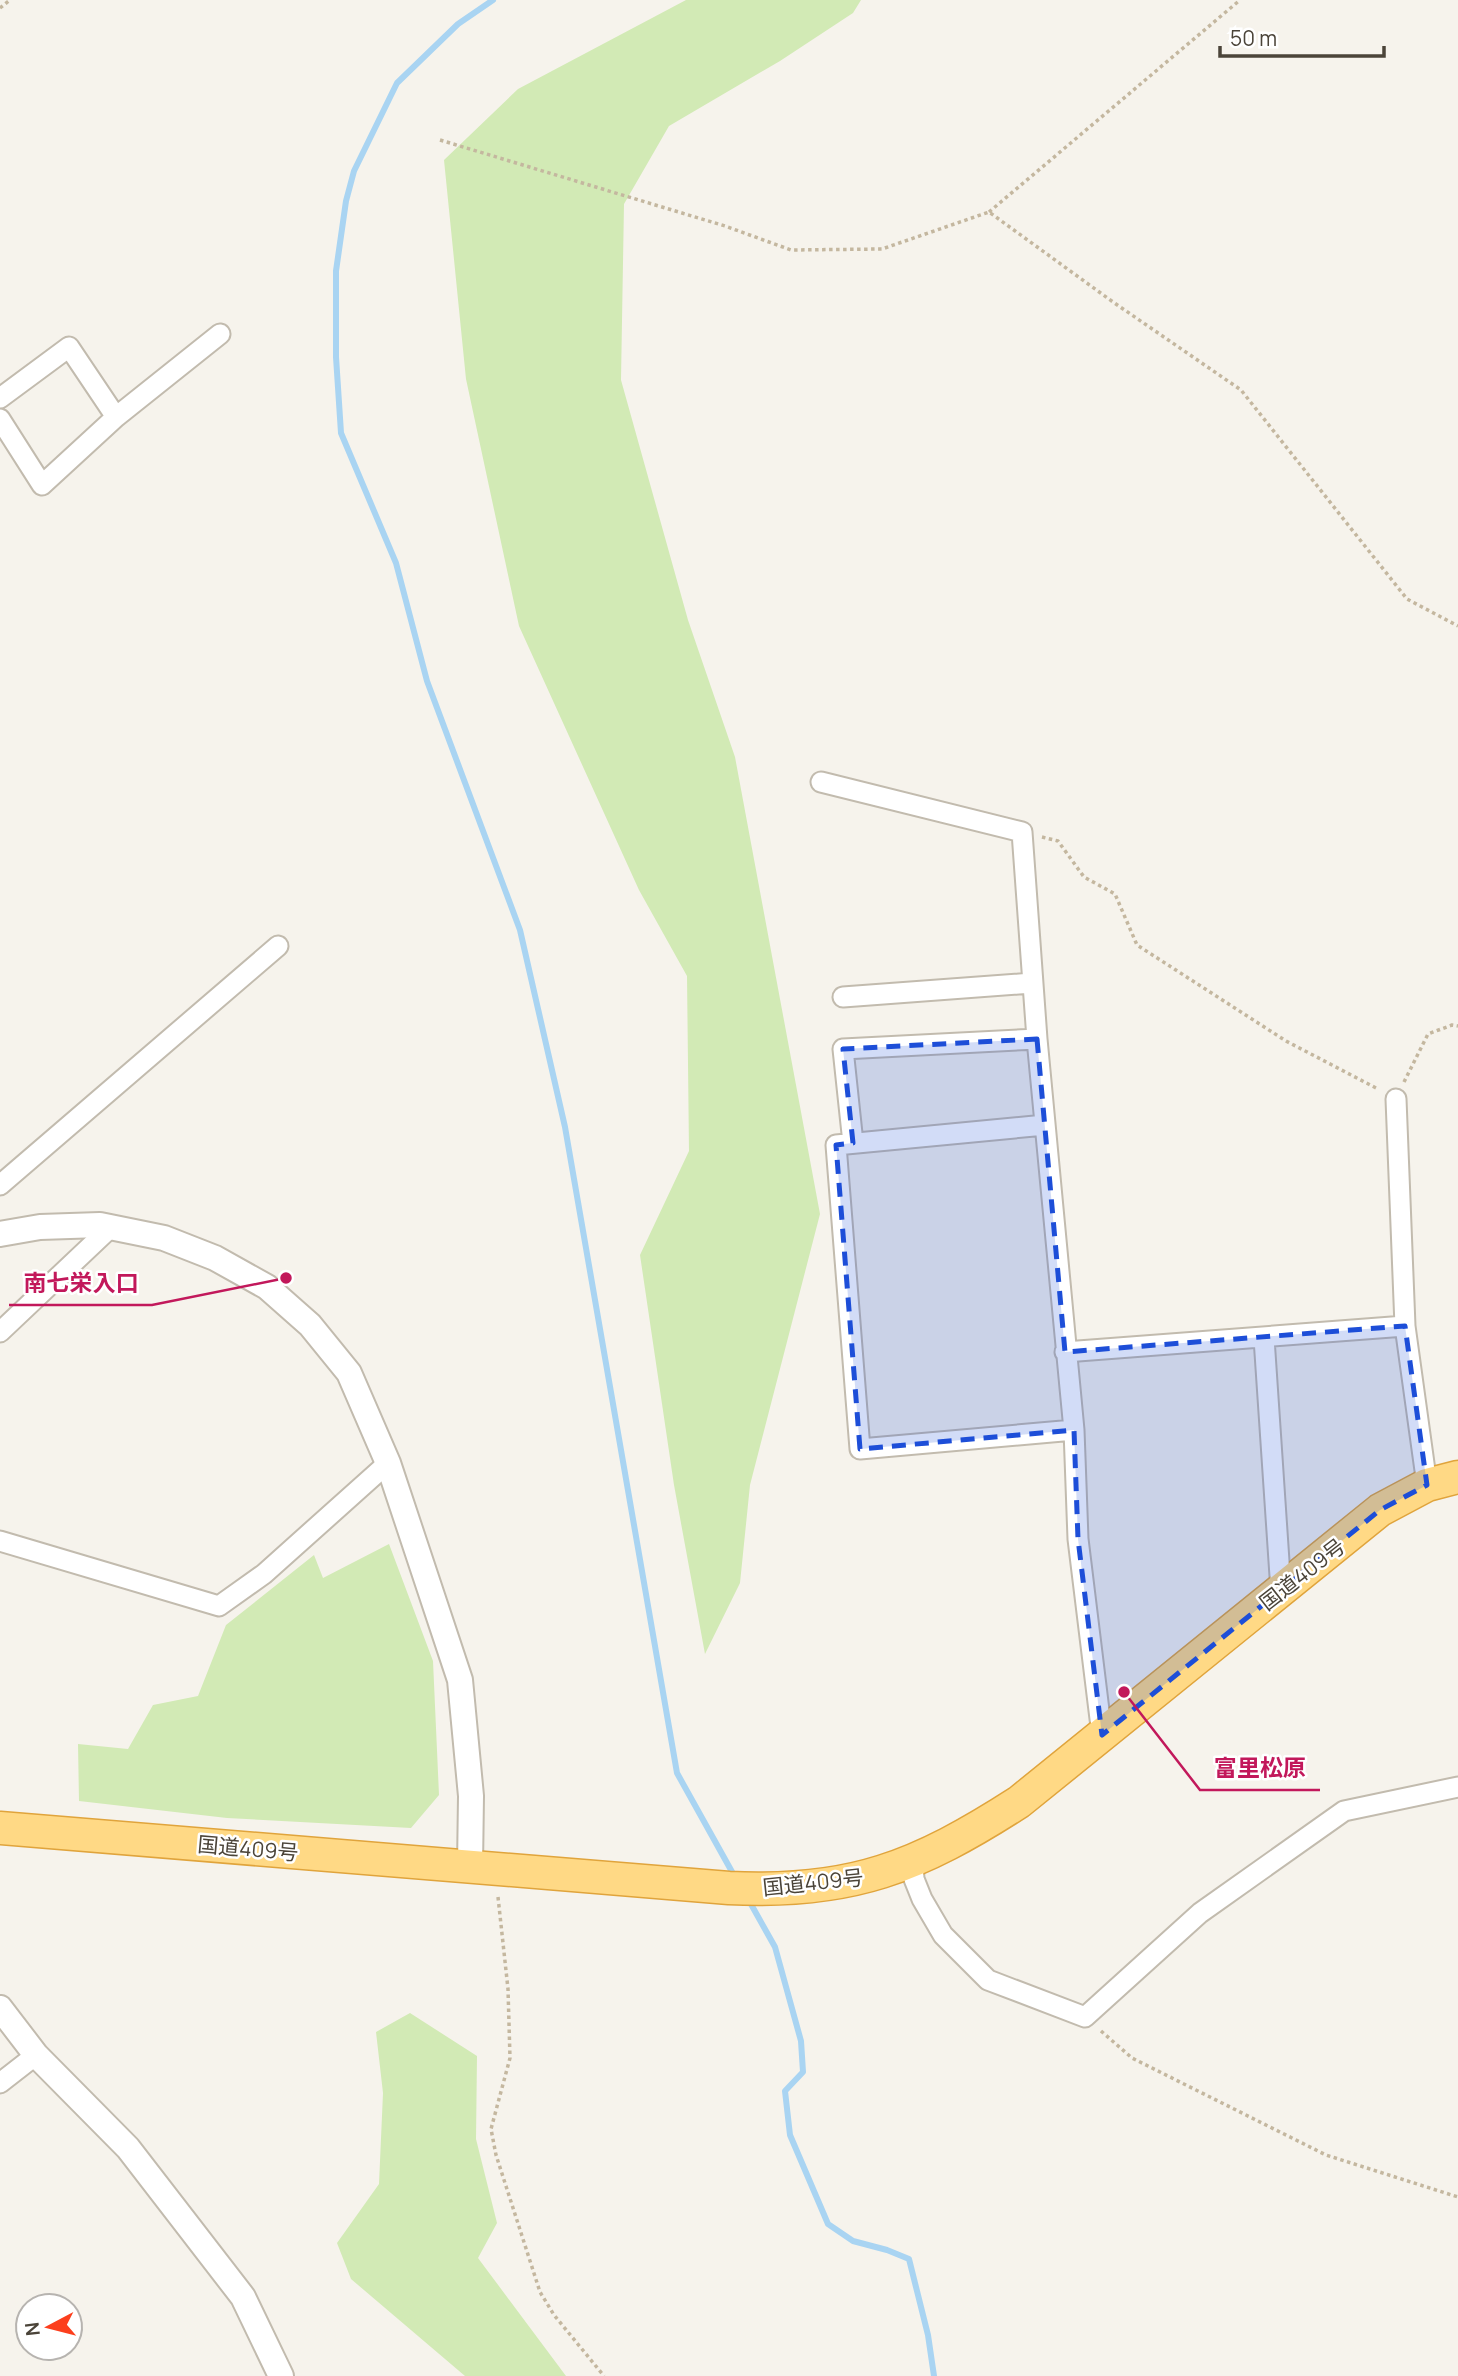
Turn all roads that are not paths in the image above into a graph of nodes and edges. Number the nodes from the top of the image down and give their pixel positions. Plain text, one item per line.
1 (220, 334) dead end
2 (0, 398) edge
3 (116, 417) junction
4 (0, 419) edge
5 (821, 782) dead end
6 (278, 946) dead end
7 (1032, 983) junction
8 (843, 997) dead end
9 (1037, 1039) junction
10 (1396, 1099) road end
11 (1045, 1125) junction
12 (853, 1143) junction
13 (0, 1185) edge
14 (111, 1227) junction
15 (0, 1234) edge
16 (1405, 1326) junction
17 (0, 1332) edge
18 (1264, 1338) junction
19 (1065, 1352) junction
20 (1074, 1430) junction
21 (388, 1463) junction
22 (1458, 1478) edge
23 (1427, 1485) junction
24 (0, 1541) edge
25 (1281, 1591) junction
26 (1102, 1735) junction
27 (1458, 1787) edge
28 (0, 1828) edge
29 (913, 1862) junction
30 (483, 1866) junction
31 (0, 2008) edge
32 (36, 2055) junction
33 (0, 2083) edge
34 (281, 2376) edge

1 - 3 street
2 - 3 street
3 - 4 street
5 - 7 street
6 - 13 street
7 - 8 street
7 - 9 street
9 - 11 street
9 - 12 street
10 - 16 street
11 - 12 street
11 - 19 street
12 - 20 street
14 - 15 street
14 - 17 street
14 - 21 street
16 - 18 street
16 - 23 street
18 - 19 street
18 - 25 street
19 - 20 street
20 - 26 street
21 - 24 street
21 - 30 street
22 - 23 highway, 国道409号
23 - 25 highway, 国道409号
25 - 26 highway, 国道409号
26 - 29 highway, 国道409号
27 - 29 street
28 - 30 highway, 国道409号
29 - 30 highway, 国道409号
31 - 32 street
32 - 33 street
32 - 34 street

